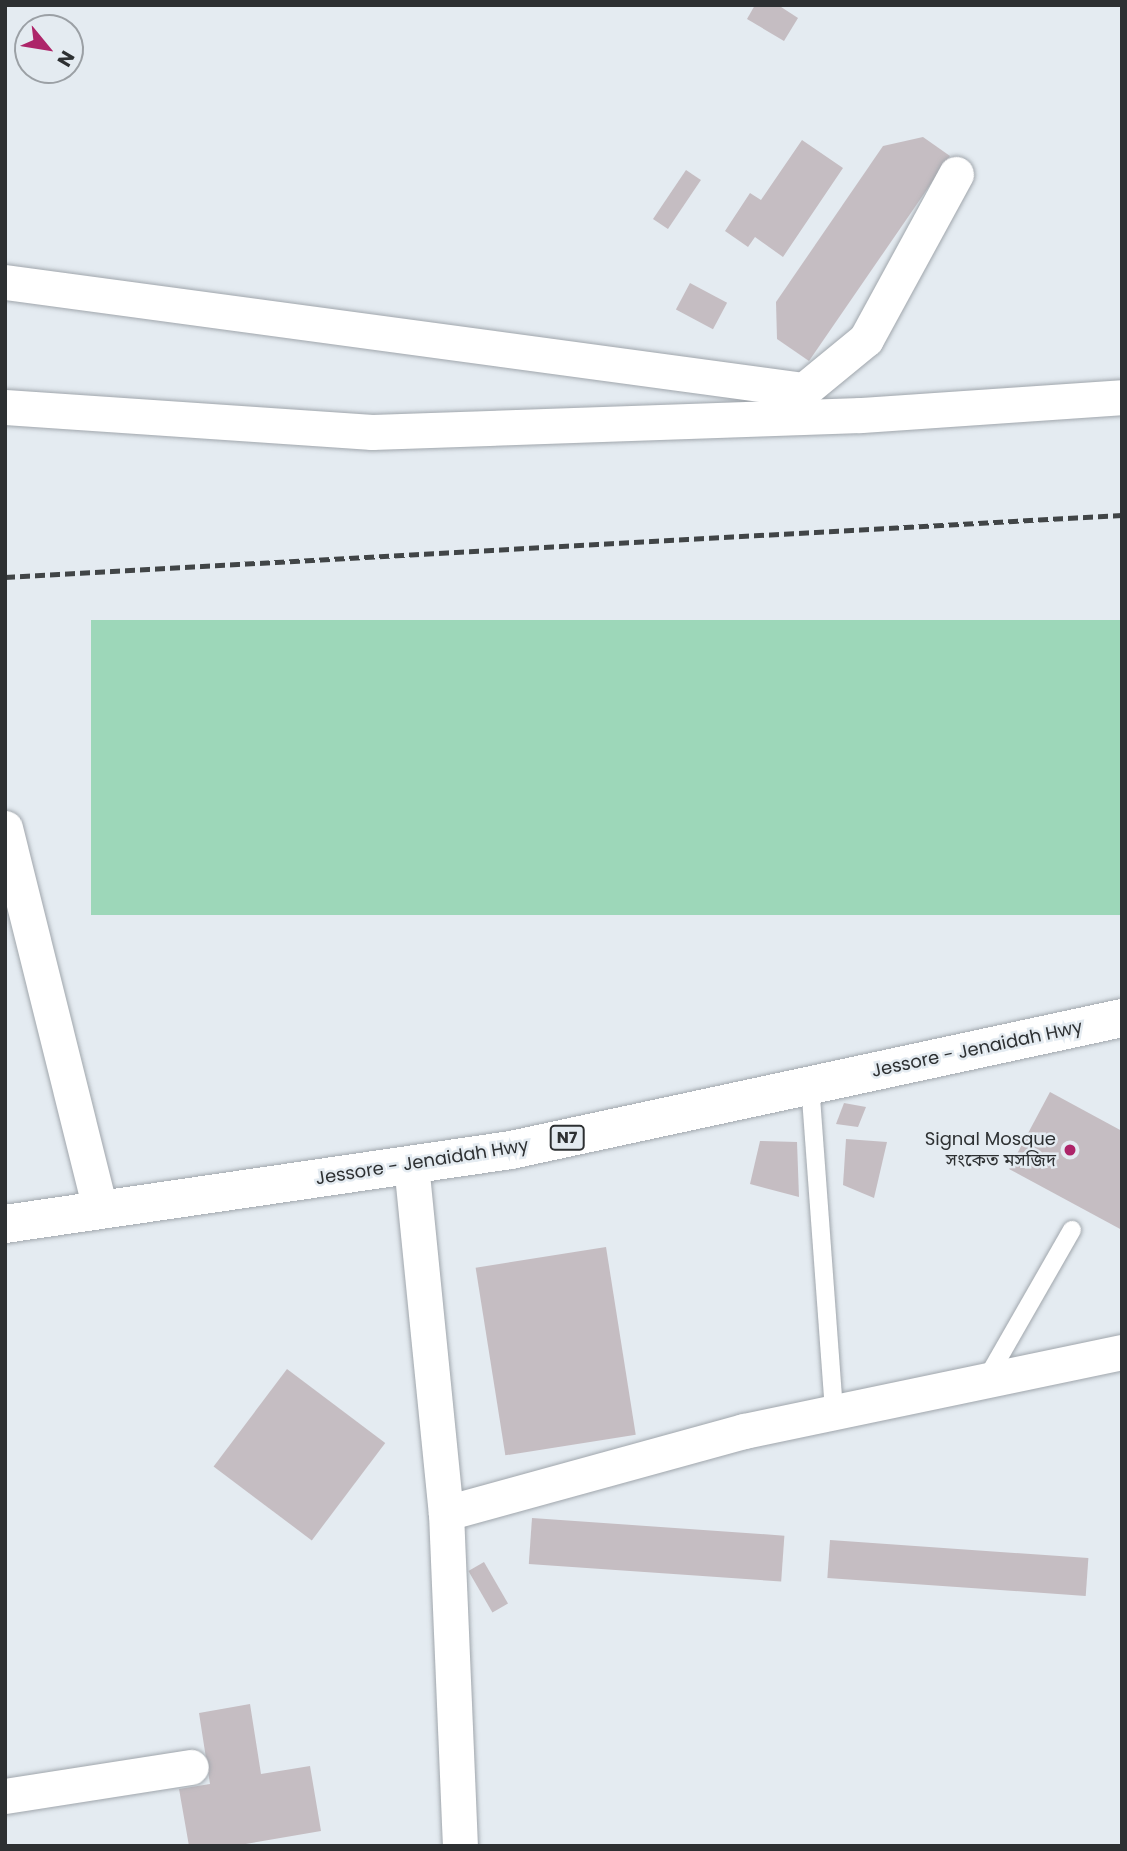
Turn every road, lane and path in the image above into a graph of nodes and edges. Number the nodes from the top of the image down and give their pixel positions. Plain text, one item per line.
1 (956, 174) dead end
2 (5, 282) edge
3 (1122, 397) edge
4 (5, 407) edge
5 (5, 828) edge
6 (1122, 1018) edge
7 (810, 1084) junction
8 (411, 1164) junction
9 (100, 1209) junction
10 (5, 1224) edge
11 (1072, 1230) dead end
12 (1122, 1352) edge
13 (984, 1383) junction
14 (834, 1413) junction
15 (446, 1513) junction
16 (191, 1767) dead end
17 (5, 1796) edge
18 (460, 1846) edge

1 - 2 street
3 - 4 street
5 - 9 street
6 - 7 highway, Jessore - Jenaidah Hwy / N7
7 - 8 highway, Jessore - Jenaidah Hwy / N7
7 - 14 lane
8 - 9 highway, Jessore - Jenaidah Hwy / N7
8 - 15 street
9 - 10 highway, Jessore - Jenaidah Hwy / N7
11 - 13 lane
12 - 13 street
13 - 14 street
14 - 15 street
15 - 18 street
16 - 17 street

